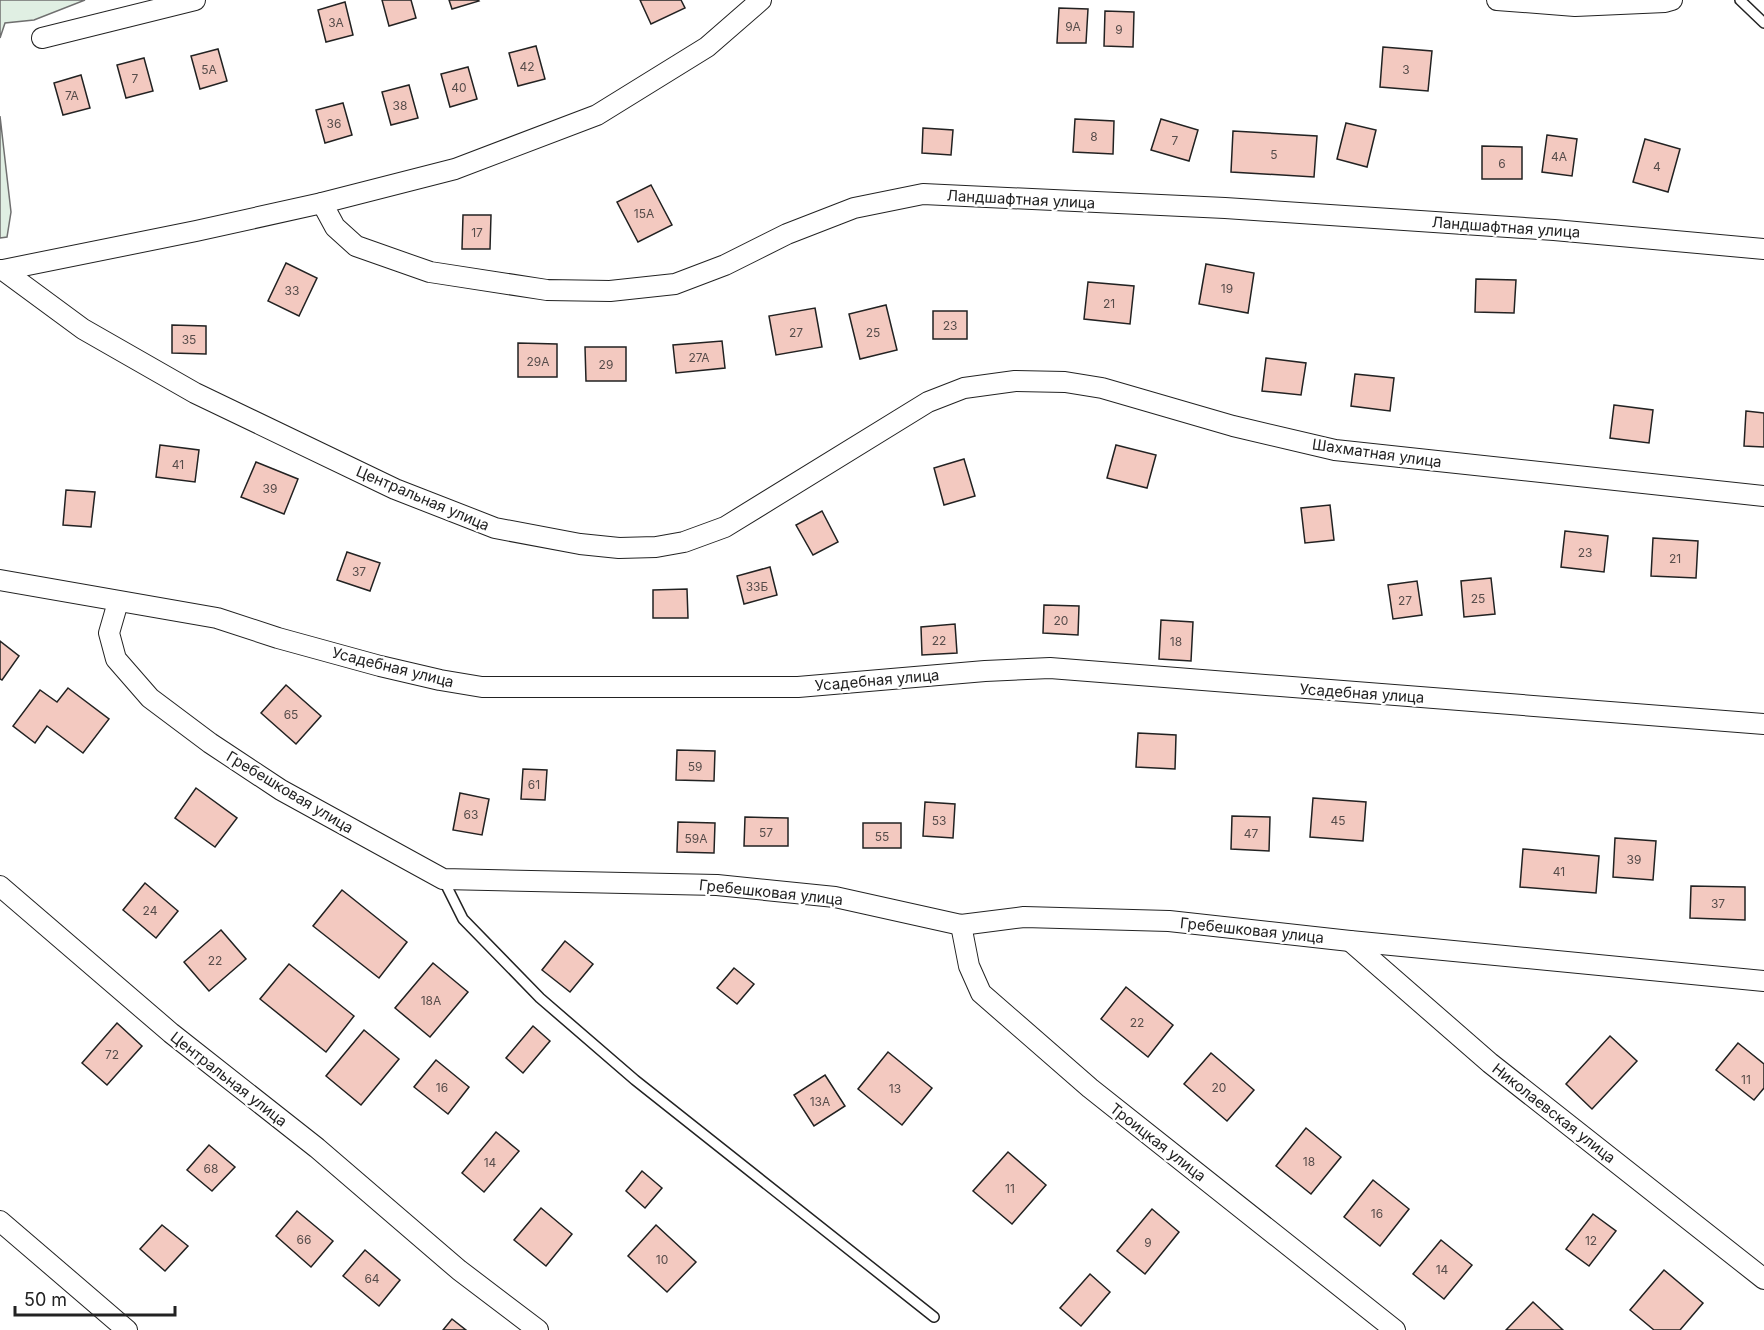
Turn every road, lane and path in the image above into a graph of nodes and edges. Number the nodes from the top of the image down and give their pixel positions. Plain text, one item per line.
1 (195, 0) edge
2 (761, 0) edge
3 (1497, 0) edge
4 (1672, 0) edge
5 (1740, 0) edge
6 (1764, 23) edge
7 (42, 38) dead end
8 (322, 203) junction
9 (1764, 249) edge
10 (2, 270) edge
11 (928, 402) joint
12 (1764, 496) edge
13 (0, 580) edge
14 (118, 602) junction
15 (1764, 724) edge
16 (443, 879) junction
17 (0, 886) edge
18 (961, 925) junction
19 (1350, 941) junction
20 (1764, 981) edge
21 (0, 1221) edge
22 (1764, 1279) edge
23 (934, 1317) dead end
24 (127, 1330) edge
25 (538, 1330) edge
26 (1395, 1330) edge

1 - 7 street
2 - 8 street, Центральная улица
3 - 4 street
5 - 6 lane
8 - 9 street, Ландшафтная улица
8 - 10 street, Центральная улица
10 - 11 street, Центральная улица
11 - 12 street, Шахматная улица
13 - 14 street, Усадебная улица
14 - 15 street, Усадебная улица
14 - 16 street, Гребешковая улица
16 - 18 street, Гребешковая улица
16 - 23 lane
17 - 25 street, Центральная улица
18 - 19 street, Гребешковая улица
18 - 26 street, Троицкая улица
19 - 20 street, Гребешковая улица
19 - 22 street, Николаевская улица
21 - 24 street

